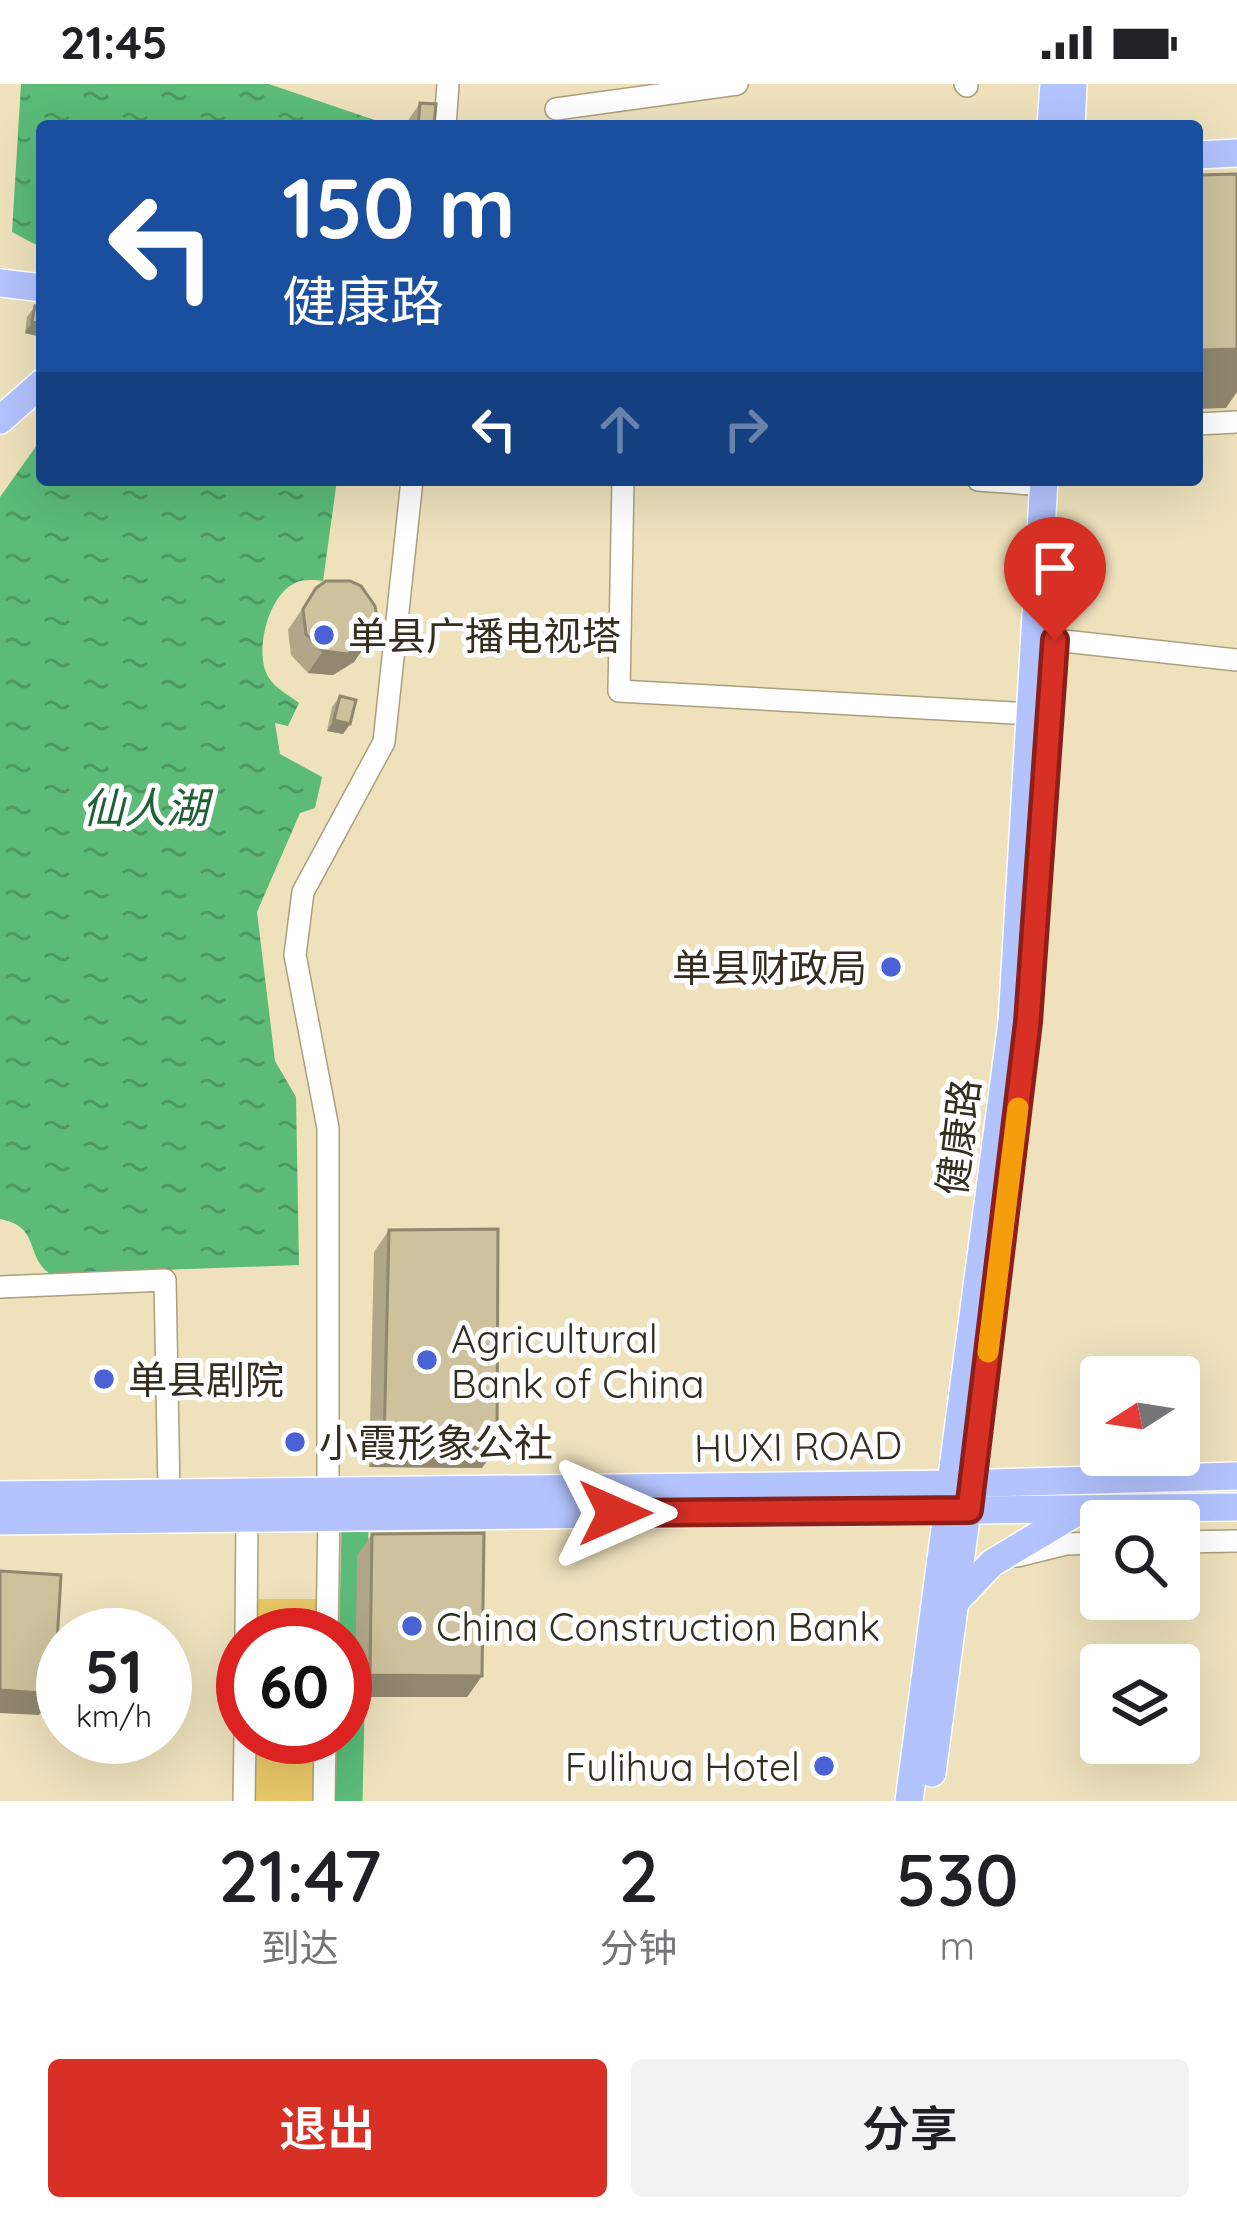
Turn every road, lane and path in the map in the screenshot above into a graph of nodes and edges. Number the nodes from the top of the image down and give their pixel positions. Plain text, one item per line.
1 (448, 84) edge
2 (737, 84) edge
3 (1054, 84) edge
4 (1073, 84) edge
5 (556, 109) dead end
6 (445, 120) edge
7 (1052, 120) edge
8 (1071, 120) edge
9 (1237, 153) edge
10 (1203, 155) edge
11 (0, 283) edge
12 (36, 287) edge
13 (36, 388) edge
14 (0, 420) edge
15 (1237, 422) edge
16 (1203, 424) edge
17 (411, 486) edge
18 (623, 486) edge
19 (1050, 486) edge
20 (1050, 486) edge
21 (1055, 640) junction
22 (1237, 660) edge
23 (1033, 714) junction
24 (0, 1288) edge
25 (1237, 1476) edge
26 (169, 1492) junction
27 (0, 1495) edge
28 (961, 1497) junction
29 (328, 1502) junction
30 (1200, 1507) edge
31 (1237, 1507) edge
32 (1080, 1509) edge
33 (1080, 1511) edge
34 (247, 1516) junction
35 (0, 1521) edge
36 (1237, 1540) edge
37 (1200, 1541) edge
38 (1080, 1544) edge
39 (955, 1607) junction
40 (246, 1608) edge
41 (327, 1608) edge
42 (244, 1764) edge
43 (325, 1764) edge
44 (244, 1801) edge
45 (324, 1801) edge
46 (909, 1801) edge
47 (928, 1801) edge

1 - 6 street
2 - 5 street
3 - 7 main road
4 - 8 main road
9 - 10 main road
11 - 12 main road
13 - 14 main road
15 - 16 street
17 - 29 street
18 - 23 street
19 - 21 main road, 健康路
20 - 23 main road, 健康路
21 - 22 street
21 - 28 main road, 健康路
23 - 28 main road, 健康路
24 - 26 street
25 - 28 main road, HUXI ROAD
26 - 27 main road, HUXI ROAD
26 - 29 main road, HUXI ROAD
28 - 29 main road, HUXI ROAD
28 - 32 main road, HUXI ROAD
28 - 39 main road, 健康路
28 - 46 main road, 健康路
29 - 34 main road, HUXI ROAD
29 - 41 street
30 - 31 main road, HUXI ROAD
33 - 39 main road
34 - 35 main road, HUXI ROAD
34 - 40 street
36 - 37 street
38 - 39 street
39 - 47 main road, 健康路
42 - 44 street
43 - 45 street

